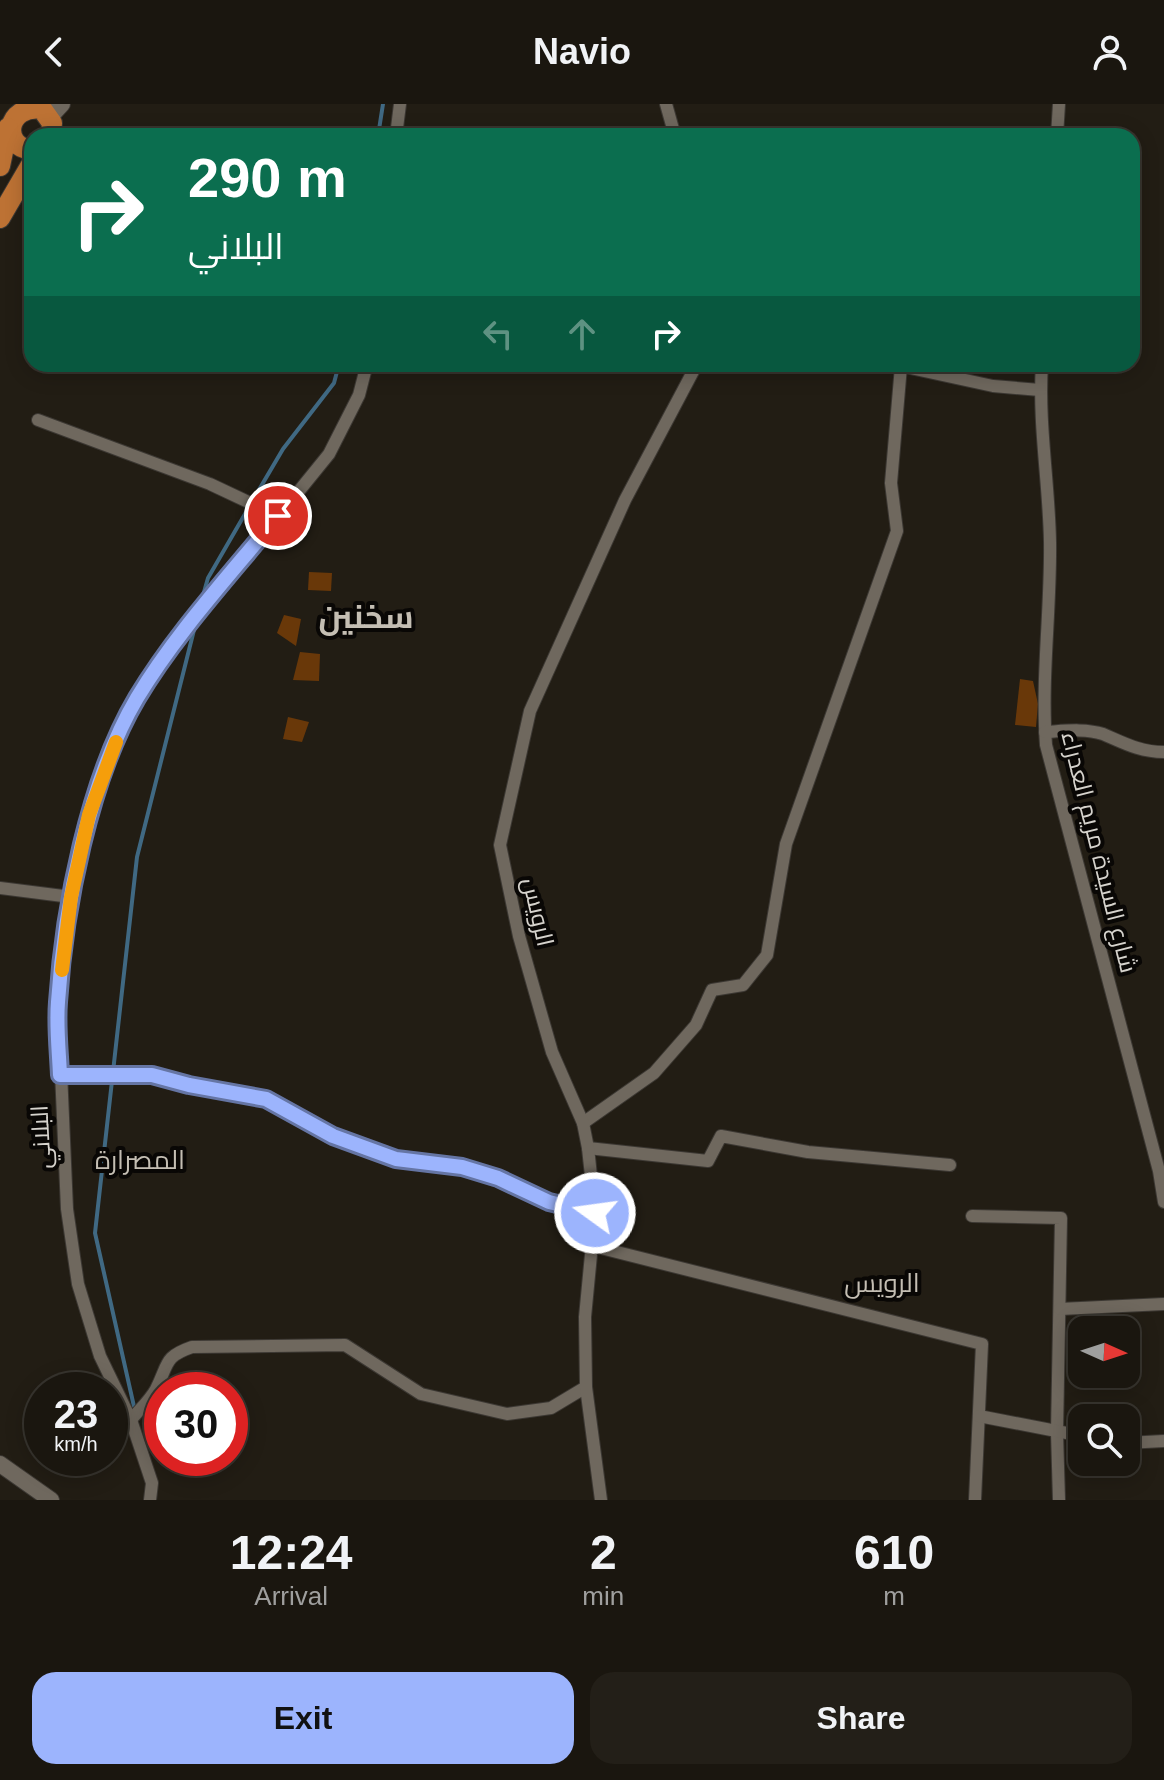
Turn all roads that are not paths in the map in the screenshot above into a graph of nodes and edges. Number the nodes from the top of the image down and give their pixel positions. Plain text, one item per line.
1 (400, 104) edge
2 (666, 104) edge
3 (1059, 104) edge
4 (49, 114) edge
5 (11, 116) edge
6 (397, 128) edge
7 (673, 128) edge
8 (1058, 128) edge
9 (24, 148) edge
10 (0, 166) edge
11 (24, 177) edge
12 (0, 218) edge
13 (365, 372) edge
14 (693, 372) edge
15 (899, 372) edge
16 (931, 372) edge
17 (1041, 372) edge
18 (1040, 390) junction
19 (38, 420) dead end
20 (278, 516) junction
21 (1045, 732) junction
22 (1164, 752) edge
23 (0, 888) edge
24 (71, 897) junction
25 (60, 1075) junction
26 (583, 1123) junction
27 (588, 1148) junction
28 (950, 1165) dead end
29 (1164, 1202) edge
30 (595, 1213) junction
31 (972, 1216) dead end
32 (593, 1246) junction
33 (1164, 1304) edge
34 (1060, 1309) junction
35 (586, 1387) junction
36 (979, 1416) junction
37 (131, 1420) junction
38 (1057, 1432) junction
39 (1068, 1434) edge
40 (1164, 1441) edge
41 (1140, 1442) edge
42 (0, 1464) edge
43 (51, 1500) edge
44 (150, 1500) edge
45 (601, 1500) edge
46 (975, 1500) edge
47 (1059, 1500) edge

1 - 6 street
2 - 7 street
3 - 8 street
4 - 5 main road
5 - 9 main road
5 - 10 main road
11 - 12 main road
13 - 20 street, البلاني
14 - 26 street, الرويس
15 - 26 street
16 - 18 street
17 - 18 street, شارع السيدة مريم العدراء
18 - 21 street, شارع السيدة مريم العدراء
19 - 20 street
20 - 24 street, البلاني
21 - 22 street
21 - 29 street, شارع السيدة مريم العدراء
23 - 24 street
24 - 25 street, البلاني
25 - 30 street
25 - 37 street, البلاني
26 - 27 street, الرويس
27 - 28 street
27 - 30 street, الرويس
30 - 32 street, الرويس
31 - 34 street
32 - 35 street, الرويس
32 - 36 street
33 - 34 street
34 - 38 street
35 - 37 street
35 - 45 street, الرويس
36 - 38 street
36 - 46 street
37 - 44 street, البلاني
38 - 39 street
38 - 47 street
40 - 41 street
42 - 43 street

